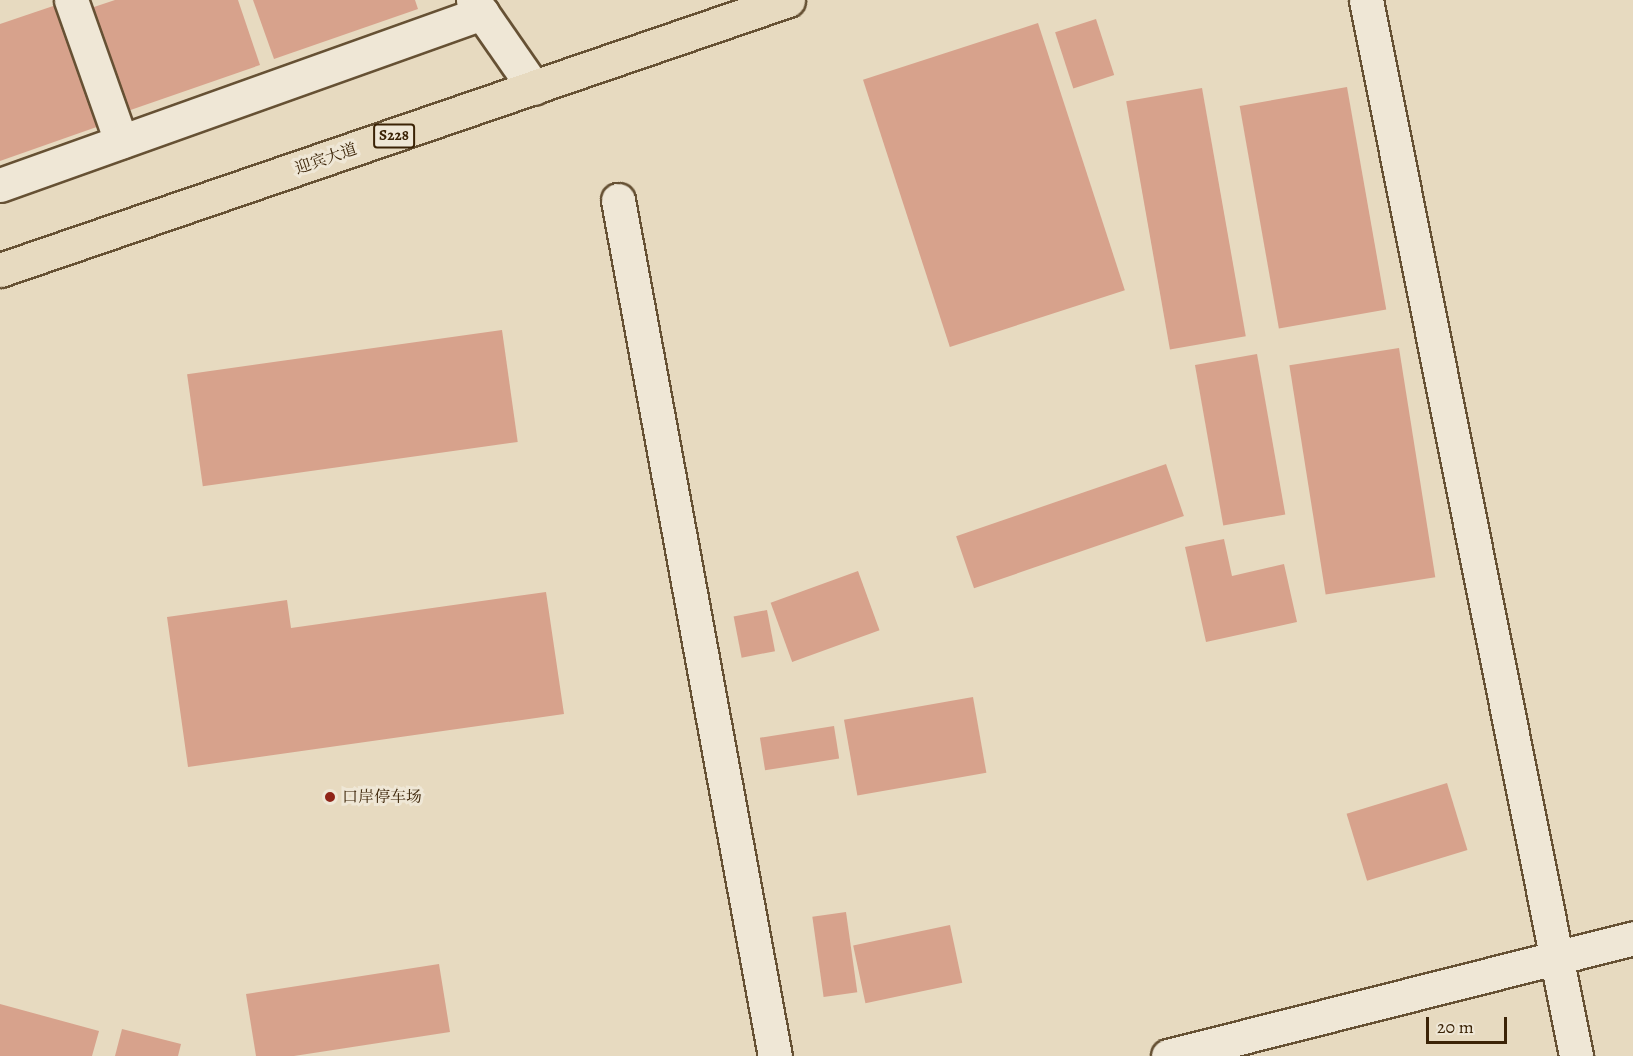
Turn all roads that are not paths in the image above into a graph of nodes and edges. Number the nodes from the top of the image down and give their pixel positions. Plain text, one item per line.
1 (71, 0) edge
2 (788, 0) edge
3 (1366, 0) edge
4 (477, 6) edge
5 (534, 88) junction
6 (122, 141) junction
7 (0, 185) edge
8 (618, 200) dead end
9 (0, 270) edge
10 (1633, 938) edge
11 (1558, 957) junction
12 (775, 1056) edge
13 (1168, 1056) edge
14 (1576, 1056) edge

1 - 6 street
2 - 5 main road, 迎宾大道 / S228
3 - 11 street
4 - 5 street
4 - 6 street
5 - 9 main road, 迎宾大道 / S228
6 - 7 street
8 - 12 street
10 - 11 street
11 - 13 street
11 - 14 street

